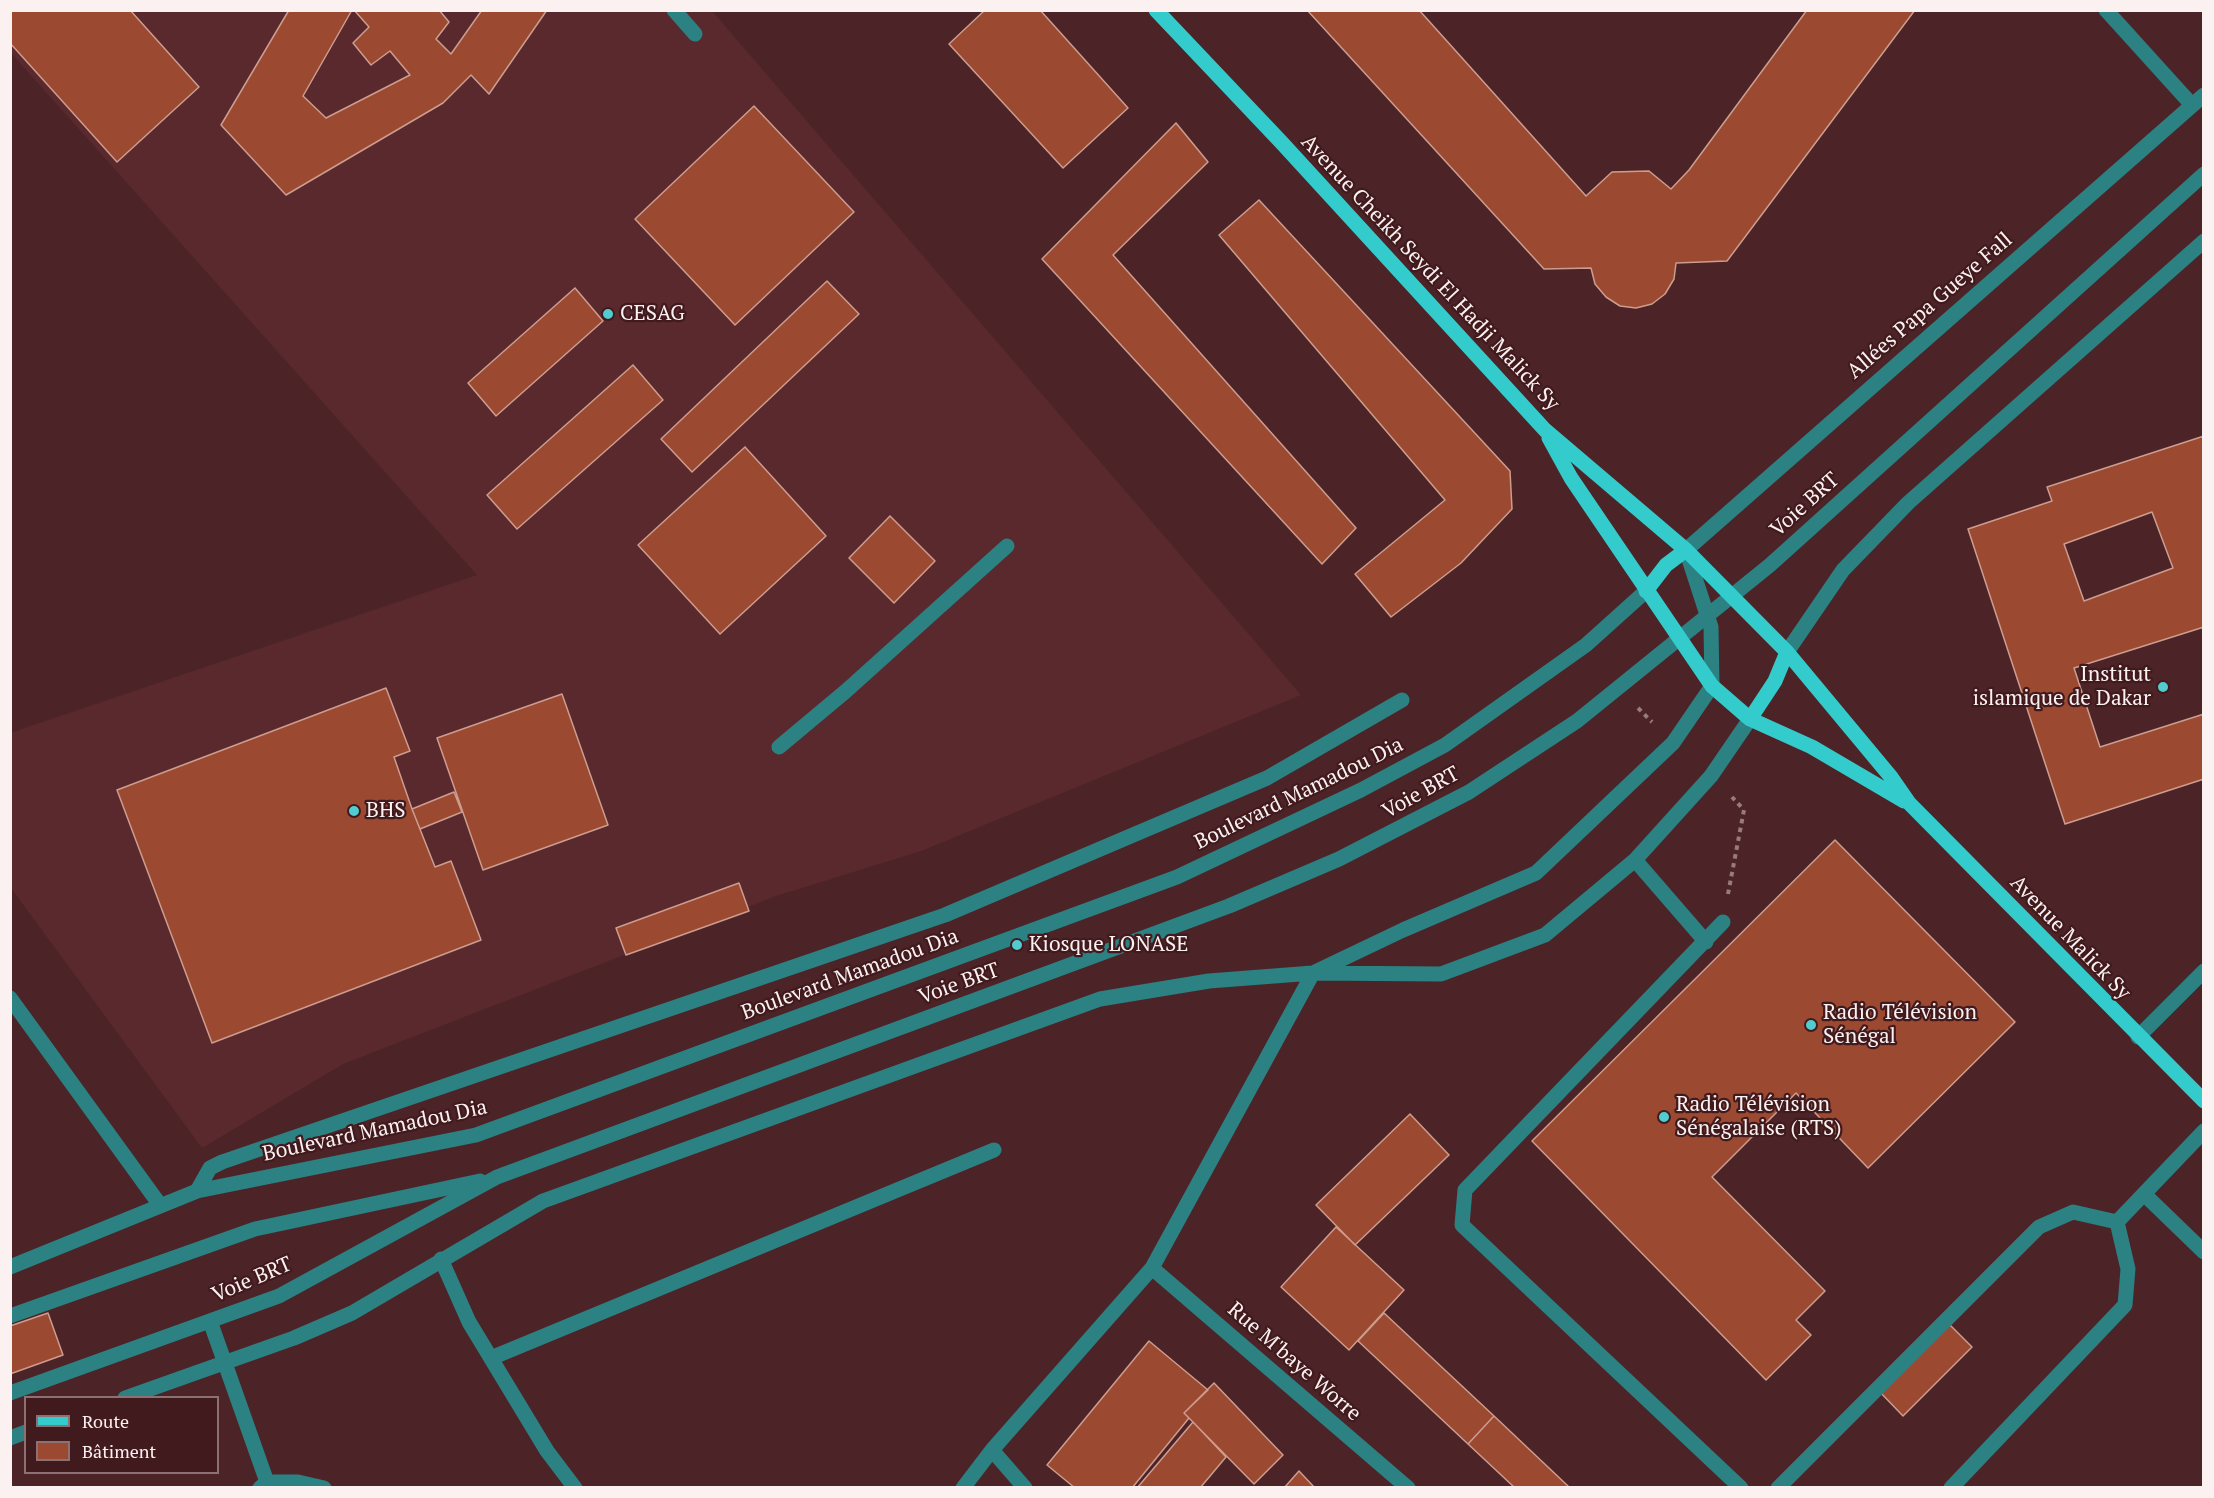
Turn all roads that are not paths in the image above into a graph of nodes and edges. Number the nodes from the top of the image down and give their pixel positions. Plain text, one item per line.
1 (674, 10) edge
2 (1156, 10) edge
3 (2106, 10) edge
4 (695, 34) dead end
5 (2198, 100) edge
6 (2204, 174) edge
7 (2204, 241) edge
8 (1545, 430) junction
9 (1007, 546) dead end
10 (1686, 550) junction
11 (1646, 591) junction
12 (1731, 596) junction
13 (1707, 616) junction
14 (1679, 639) junction
15 (1787, 652) junction
16 (1712, 686) junction
17 (1402, 700) dead end
18 (1750, 719) junction
19 (779, 747) dead end
20 (1909, 804) junction
21 (1635, 860) junction
22 (1723, 922) dead end
23 (1706, 942) junction
24 (2204, 971) edge
25 (1313, 973) junction
26 (10, 998) edge
27 (2138, 1037) junction
28 (2204, 1101) edge
29 (2204, 1131) edge
30 (994, 1150) dead end
31 (497, 1178) junction
32 (197, 1191) junction
33 (2144, 1194) junction
34 (160, 1205) junction
35 (2117, 1222) junction
36 (2204, 1252) edge
37 (441, 1259) junction
38 (10, 1267) edge
39 (1152, 1268) junction
40 (10, 1316) edge
41 (210, 1321) junction
42 (491, 1358) junction
43 (225, 1362) junction
44 (10, 1393) edge
45 (131, 1396) edge
46 (992, 1450) junction
47 (263, 1485) edge
48 (324, 1488) edge
49 (575, 1488) edge
50 (963, 1488) edge
51 (1025, 1488) edge
52 (1408, 1488) edge
53 (1741, 1488) edge
54 (1778, 1488) edge
55 (1951, 1488) edge

1 - 4 street
2 - 8 main road, Avenue Cheikh Seydi El Hadji Malick Sy
3 - 5 street
5 - 10 street, Allées Papa Gueye Fall
6 - 12 street, Voie BRT
7 - 15 street
8 - 10 main road, Avenue Cheikh Seydi El Hadji Malick Sy
8 - 11 main road, Avenue Malick Sy
9 - 19 street
10 - 11 main road
10 - 12 main road, Avenue Cheikh Seydi El Hadji Malick Sy
10 - 13 street
11 - 14 main road, Avenue Malick Sy
11 - 32 street, Boulevard Mamadou Dia
12 - 13 street, Voie BRT
12 - 15 main road, Avenue Malick Sy
13 - 14 street, Voie BRT
13 - 16 street
14 - 16 main road, Avenue Malick Sy
14 - 31 street, Voie BRT
15 - 18 main road
15 - 20 main road, Avenue Malick Sy
16 - 18 main road, Avenue Malick Sy
16 - 25 street
17 - 32 street
18 - 20 main road, Avenue Malick Sy
18 - 21 street
20 - 27 main road, Avenue Malick Sy
21 - 23 street
21 - 25 street
22 - 23 street
23 - 53 street
24 - 27 street
25 - 37 street
25 - 39 street
26 - 34 street
27 - 28 main road, Avenue Malick Sy
29 - 33 street
30 - 42 street
31 - 40 street, Voie BRT
31 - 41 street, Voie BRT
32 - 34 street, Boulevard Mamadou Dia
33 - 35 street
33 - 36 street
34 - 38 street, Boulevard Mamadou Dia
35 - 54 street
35 - 55 street
37 - 42 street
37 - 43 street
39 - 46 street
39 - 52 street, Rue M'baye Worre
41 - 43 street
41 - 44 street, Voie BRT
42 - 49 street
43 - 45 street
43 - 47 street
46 - 50 street
46 - 51 street
47 - 48 street

